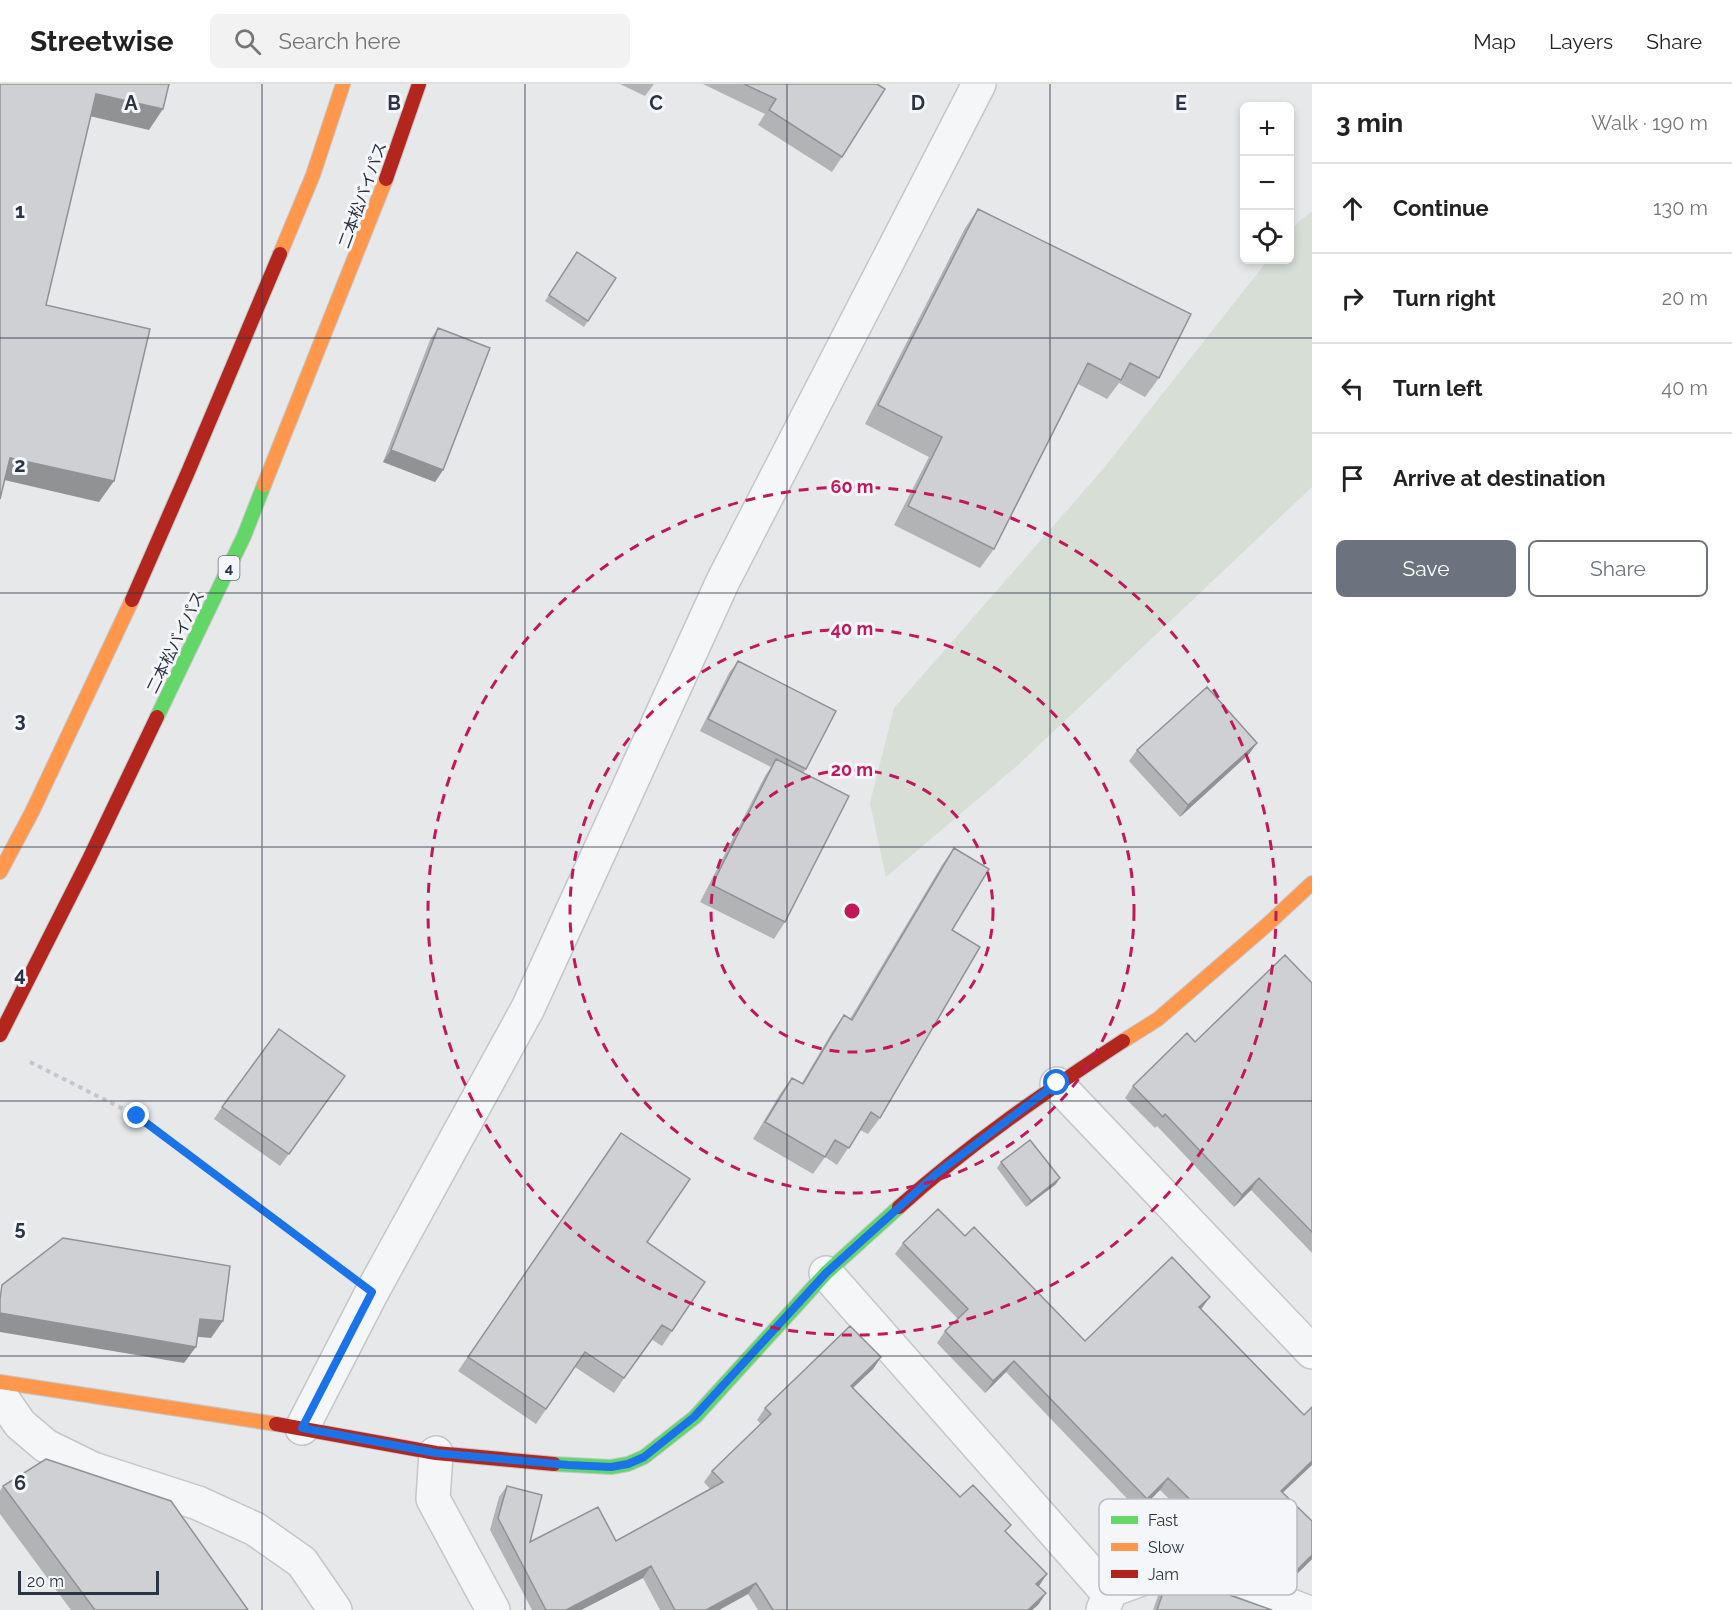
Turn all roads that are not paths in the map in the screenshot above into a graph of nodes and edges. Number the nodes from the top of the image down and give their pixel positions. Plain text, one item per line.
1 (343, 84) edge
2 (419, 84) edge
3 (979, 84) edge
4 (0, 872) edge
5 (1311, 884) edge
6 (0, 1035) edge
7 (1057, 1083) junction
8 (826, 1273) junction
9 (1312, 1352) edge
10 (0, 1382) edge
11 (0, 1395) edge
12 (302, 1428) junction
13 (436, 1453) junction
14 (1099, 1594) edge
15 (1122, 1595) edge
16 (1272, 1595) edge
17 (1106, 1602) edge
18 (335, 1610) edge
19 (493, 1610) edge
20 (1310, 1610) edge

1 - 4 main road
2 - 6 main road, 二本松バイパス / 4
3 - 12 street
5 - 7 main road
7 - 8 main road
7 - 9 street
8 - 13 main road
8 - 14 street
10 - 12 main road
11 - 18 street
12 - 13 main road
13 - 19 street
15 - 17 lane
16 - 20 lane

